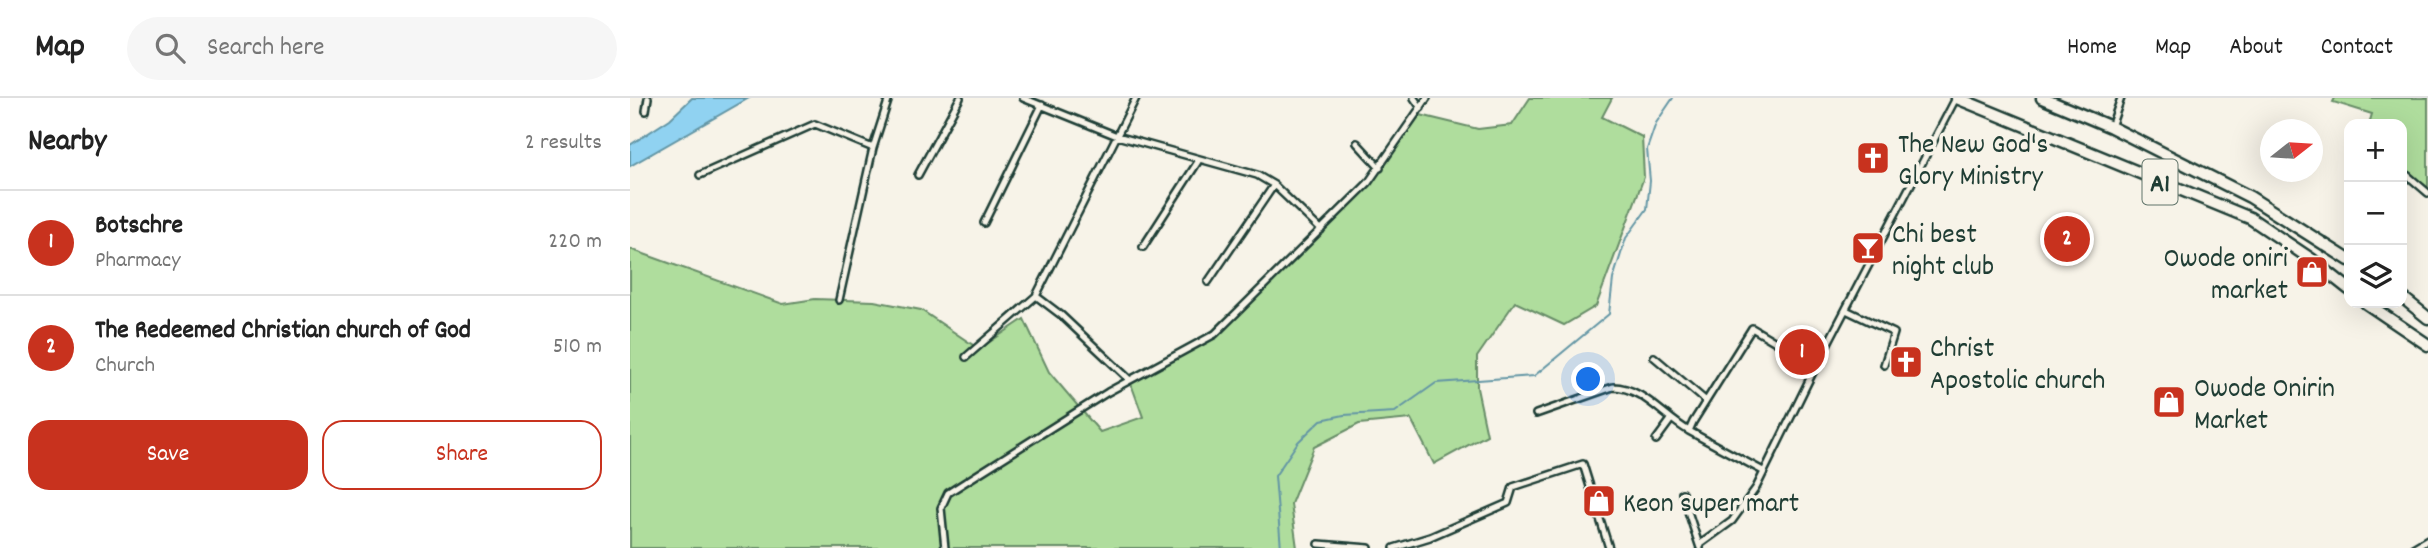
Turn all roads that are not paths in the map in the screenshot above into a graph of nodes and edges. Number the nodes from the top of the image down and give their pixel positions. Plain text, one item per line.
1 (648, 98) edge
2 (889, 98) edge
3 (960, 98) edge
4 (1023, 98) edge
5 (1136, 98) edge
6 (1414, 98) edge
7 (1427, 98) edge
8 (1956, 98) edge
9 (2042, 98) edge
10 (2122, 98) edge
11 (1042, 105) junction
12 (1421, 108) junction
13 (646, 111) dead end
14 (2111, 127) junction
15 (1117, 136) junction
16 (1357, 143) dead end
17 (873, 148) junction
18 (1199, 160) junction
19 (1380, 168) junction
20 (2407, 174) dead end
21 (700, 175) dead end
22 (918, 175) dead end
23 (1274, 185) junction
24 (2428, 193) edge
25 (984, 223) dead end
26 (1321, 230) junction
27 (1143, 247) dead end
28 (2344, 257) edge
29 (1208, 282) dead end
30 (2344, 285) edge
31 (1035, 296) junction
32 (839, 300) dead end
33 (2407, 301) edge
34 (2374, 308) edge
35 (2386, 308) edge
36 (1846, 310) junction
37 (2428, 318) edge
38 (2390, 319) junction
39 (2428, 345) edge
40 (966, 357) dead end
41 (1654, 357) dead end
42 (1884, 365) dead end
43 (1816, 366) junction
44 (1130, 380) junction
45 (1706, 401) junction
46 (1536, 414) dead end
47 (1670, 421) junction
48 (1689, 431) junction
49 (1656, 440) dead end
50 (1763, 471) junction
51 (1682, 493) dead end
52 (2428, 540) edge
53 (1319, 544) dead end
54 (1699, 547) edge
55 (945, 548) edge
56 (1369, 548) edge
57 (1394, 548) edge
58 (1609, 548) edge
59 (2413, 548) edge

1 - 13 street
2 - 17 street
3 - 22 street
4 - 11 street
5 - 15 street
6 - 12 street
7 - 12 street
8 - 30 highway, A1
8 - 36 street
9 - 14 highway, A1
10 - 14 street
11 - 15 street
11 - 25 street
12 - 19 street
14 - 28 highway, A1
15 - 18 street
15 - 31 street
16 - 19 street
17 - 21 street
17 - 32 street
18 - 23 street
18 - 27 street
19 - 26 street
20 - 24 street
23 - 26 street
23 - 29 street
26 - 44 street
31 - 40 street
31 - 44 street
33 - 37 highway
34 - 38 highway
35 - 38 highway
36 - 42 street
36 - 43 street
38 - 39 highway
41 - 45 street
43 - 45 street
43 - 50 street
44 - 55 street
45 - 48 street
46 - 47 street
47 - 48 street
47 - 49 street
48 - 50 street
50 - 54 street
51 - 54 street
52 - 59 street
53 - 56 street
57 - 58 street

